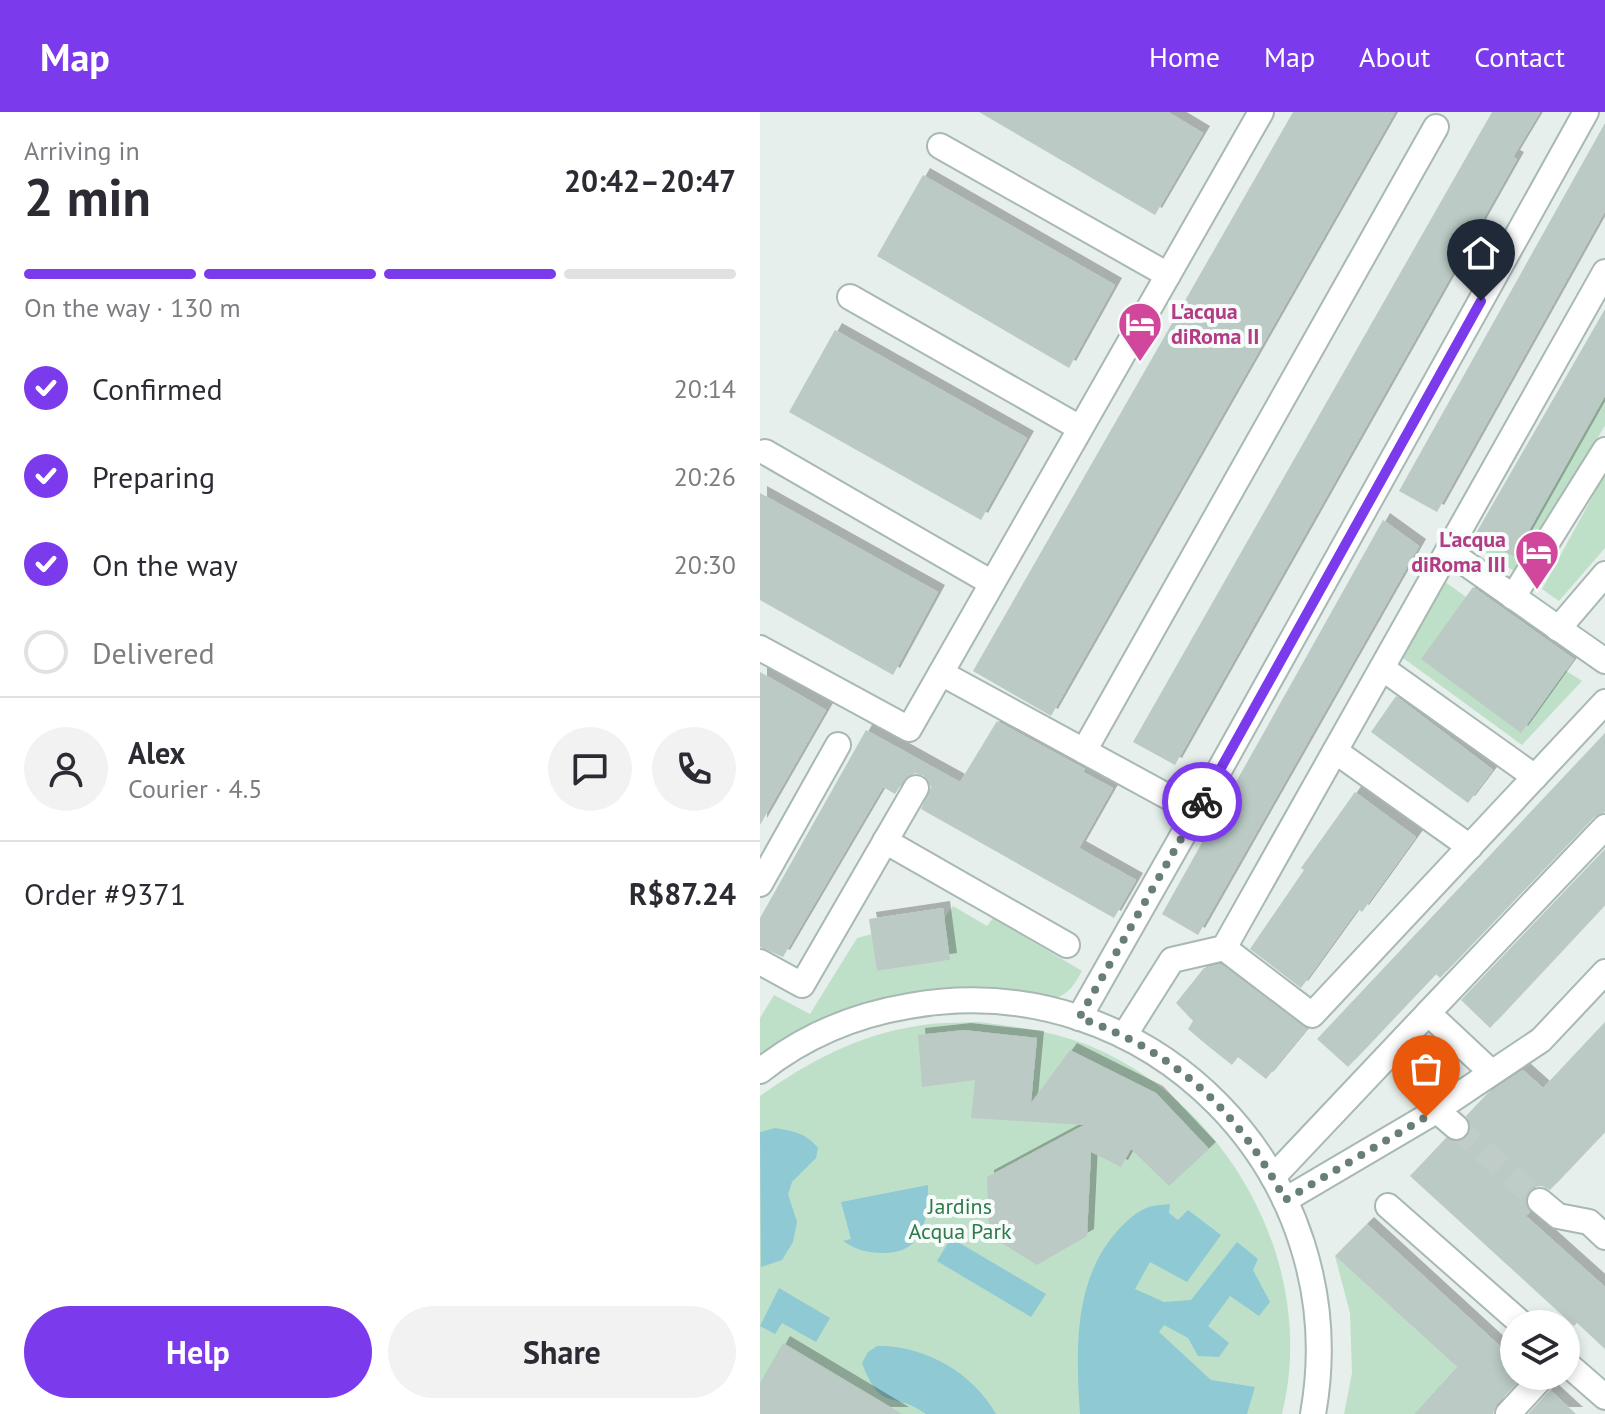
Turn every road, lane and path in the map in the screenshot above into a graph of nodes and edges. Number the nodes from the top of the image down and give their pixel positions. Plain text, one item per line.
1 (1586, 112) edge
2 (1251, 115) edge
3 (1436, 127) dead end
4 (940, 146) dead end
5 (1605, 272) edge
6 (1168, 275) junction
7 (850, 297) dead end
8 (1080, 428) junction
9 (1605, 450) edge
10 (765, 452) dead end
11 (1448, 551) junction
12 (1605, 574) edge
13 (992, 583) junction
14 (1513, 597) junction
15 (1558, 629) junction
16 (760, 648) edge
17 (1605, 661) edge
18 (1382, 668) junction
19 (941, 673) junction
20 (1605, 702) edge
21 (838, 745) dead end
22 (1084, 751) junction
23 (1335, 751) junction
24 (1535, 777) junction
25 (916, 788) dead end
26 (1196, 812) junction
27 (1605, 827) edge
28 (885, 841) junction
29 (1470, 847) junction
30 (760, 884) edge
31 (1067, 945) dead end
32 (1224, 948) junction
33 (760, 962) edge
34 (1605, 972) edge
35 (1428, 1013) junction
36 (1079, 1018) junction
37 (1124, 1036) junction
38 (760, 1071) edge
39 (1491, 1072) junction
40 (1435, 1109) junction
41 (1456, 1127) tunnel mouth
42 (1273, 1177) junction
43 (1285, 1200) junction
44 (1540, 1201) tunnel mouth
45 (1388, 1206) dead end
46 (1600, 1221) edge
47 (1506, 1310) edge
48 (1580, 1375) edge
49 (1530, 1390) edge
50 (1605, 1397) edge
51 (1313, 1414) edge
52 (1508, 1414) edge

1 - 26 lane
2 - 6 lane
3 - 22 lane
4 - 6 lane
5 - 11 lane
6 - 8 lane
7 - 8 lane
8 - 13 lane
9 - 14 lane
10 - 13 lane
11 - 14 lane
11 - 18 lane
12 - 15 lane
13 - 19 lane
14 - 15 lane
15 - 17 lane
16 - 19 lane
18 - 23 lane
18 - 24 lane
19 - 22 lane
20 - 24 lane
21 - 30 lane
22 - 26 lane
23 - 29 lane
23 - 32 lane
24 - 29 lane
25 - 28 lane
26 - 36 lane
27 - 35 lane
28 - 31 lane
28 - 33 lane
29 - 32 lane
32 - 37 lane
34 - 39 lane
35 - 39 lane
35 - 42 lane
36 - 37 lane
36 - 38 lane
37 - 42 lane
39 - 40 lane
40 - 41 lane
40 - 43 lane
42 - 43 lane
43 - 51 lane
44 - 46 lane
45 - 47 lane
48 - 50 lane
49 - 52 lane

